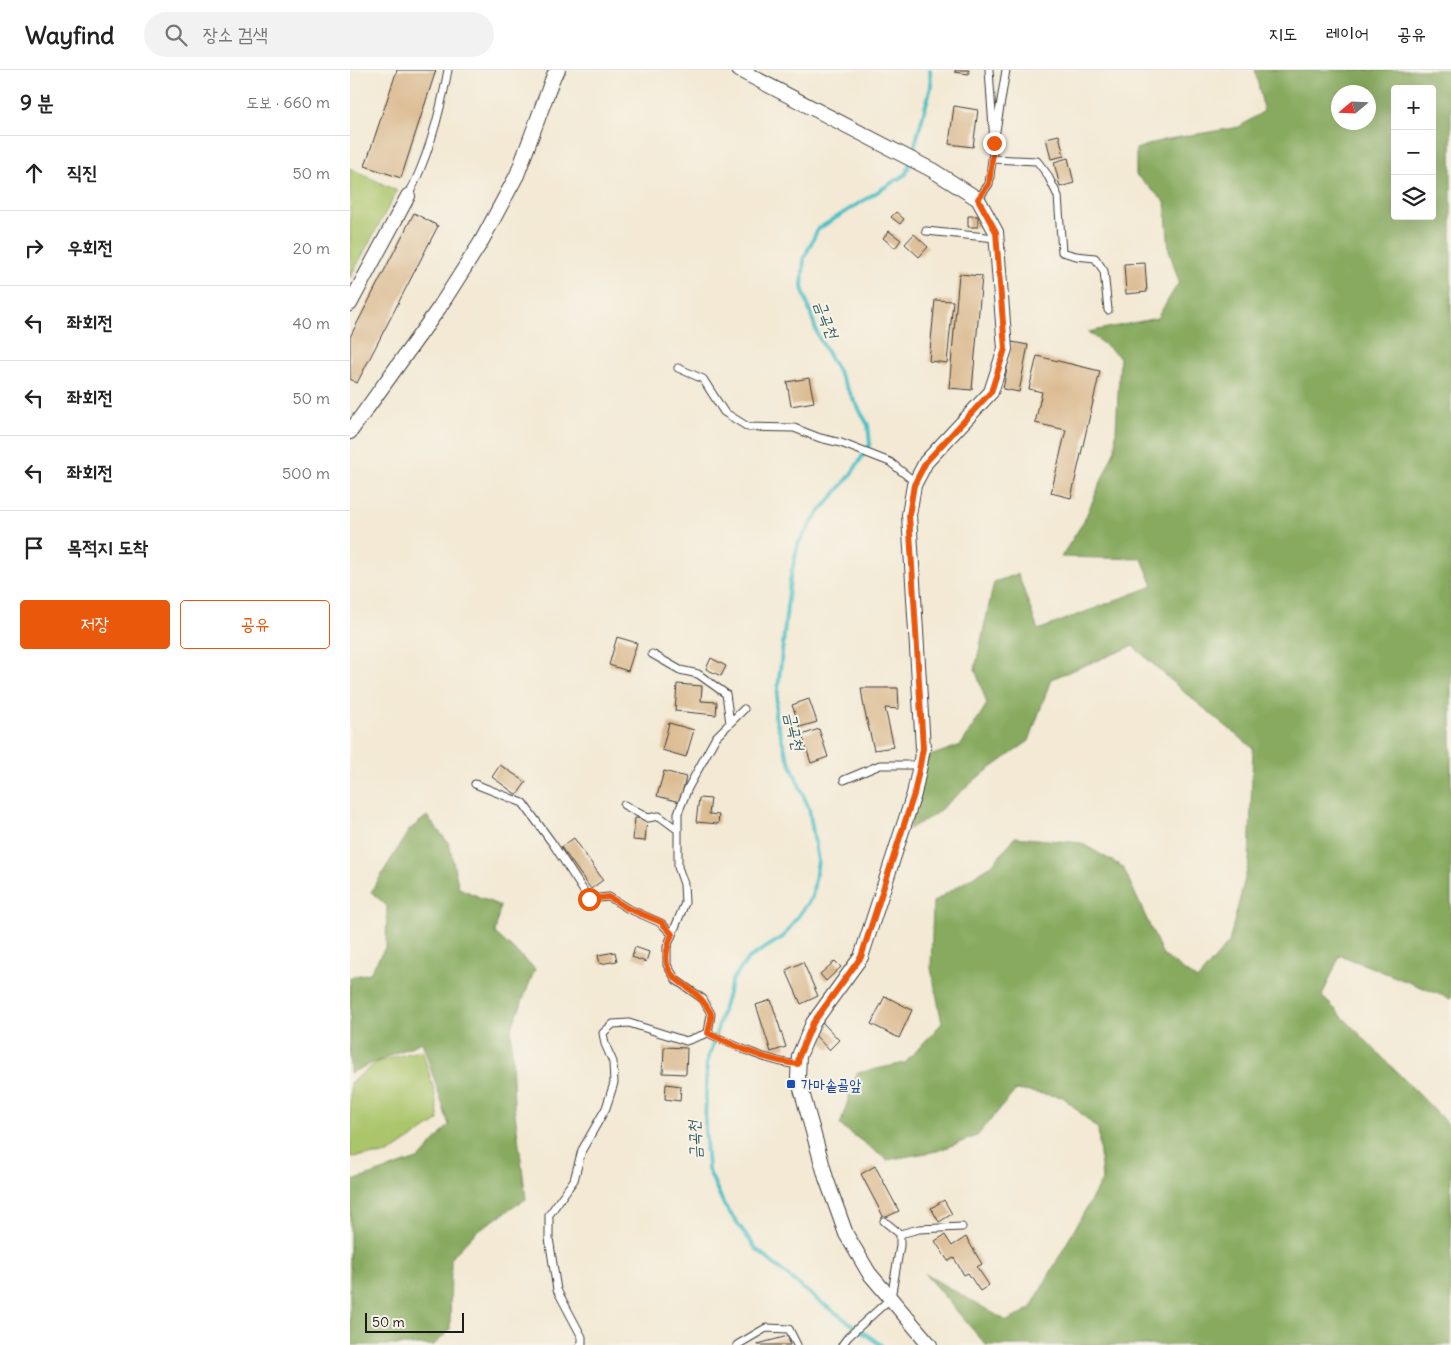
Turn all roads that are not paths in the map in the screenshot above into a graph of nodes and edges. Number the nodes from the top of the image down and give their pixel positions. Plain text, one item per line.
1 (448, 70) edge
2 (558, 70) edge
3 (739, 70) edge
4 (989, 70) edge
5 (1006, 70) edge
6 (994, 143) junction
7 (992, 159) junction
8 (408, 196) joint
9 (978, 199) junction
10 (926, 231) dead end
11 (996, 238) junction
12 (350, 304) edge
13 (1108, 310) dead end
14 (678, 368) dead end
15 (350, 432) edge
16 (915, 482) junction
17 (652, 654) dead end
18 (744, 710) dead end
19 (730, 724) junction
20 (920, 765) junction
21 (844, 780) dead end
22 (475, 784) dead end
23 (624, 805) dead end
24 (678, 830) junction
25 (672, 934) junction
26 (708, 1033) junction
27 (798, 1064) junction
28 (884, 1221) dead end
29 (962, 1227) dead end
30 (900, 1234) junction
31 (891, 1298) junction
32 (580, 1345) edge
33 (737, 1345) edge
34 (797, 1345) edge
35 (842, 1345) edge
36 (930, 1345) edge

1 - 8 lane
2 - 15 street
3 - 9 street
4 - 6 lane
5 - 6 lane
6 - 7 lane
7 - 9 lane
7 - 13 lane
8 - 12 street
9 - 11 street
10 - 11 lane
11 - 16 street
14 - 16 lane
16 - 20 street
17 - 19 lane
18 - 19 lane
19 - 24 lane
20 - 21 lane
20 - 27 street
22 - 25 lane
23 - 24 lane
24 - 25 lane
25 - 26 lane
26 - 27 lane
26 - 32 lane
27 - 31 street
28 - 30 lane
29 - 30 lane
30 - 31 lane
31 - 35 lane
31 - 36 street
33 - 34 lane

